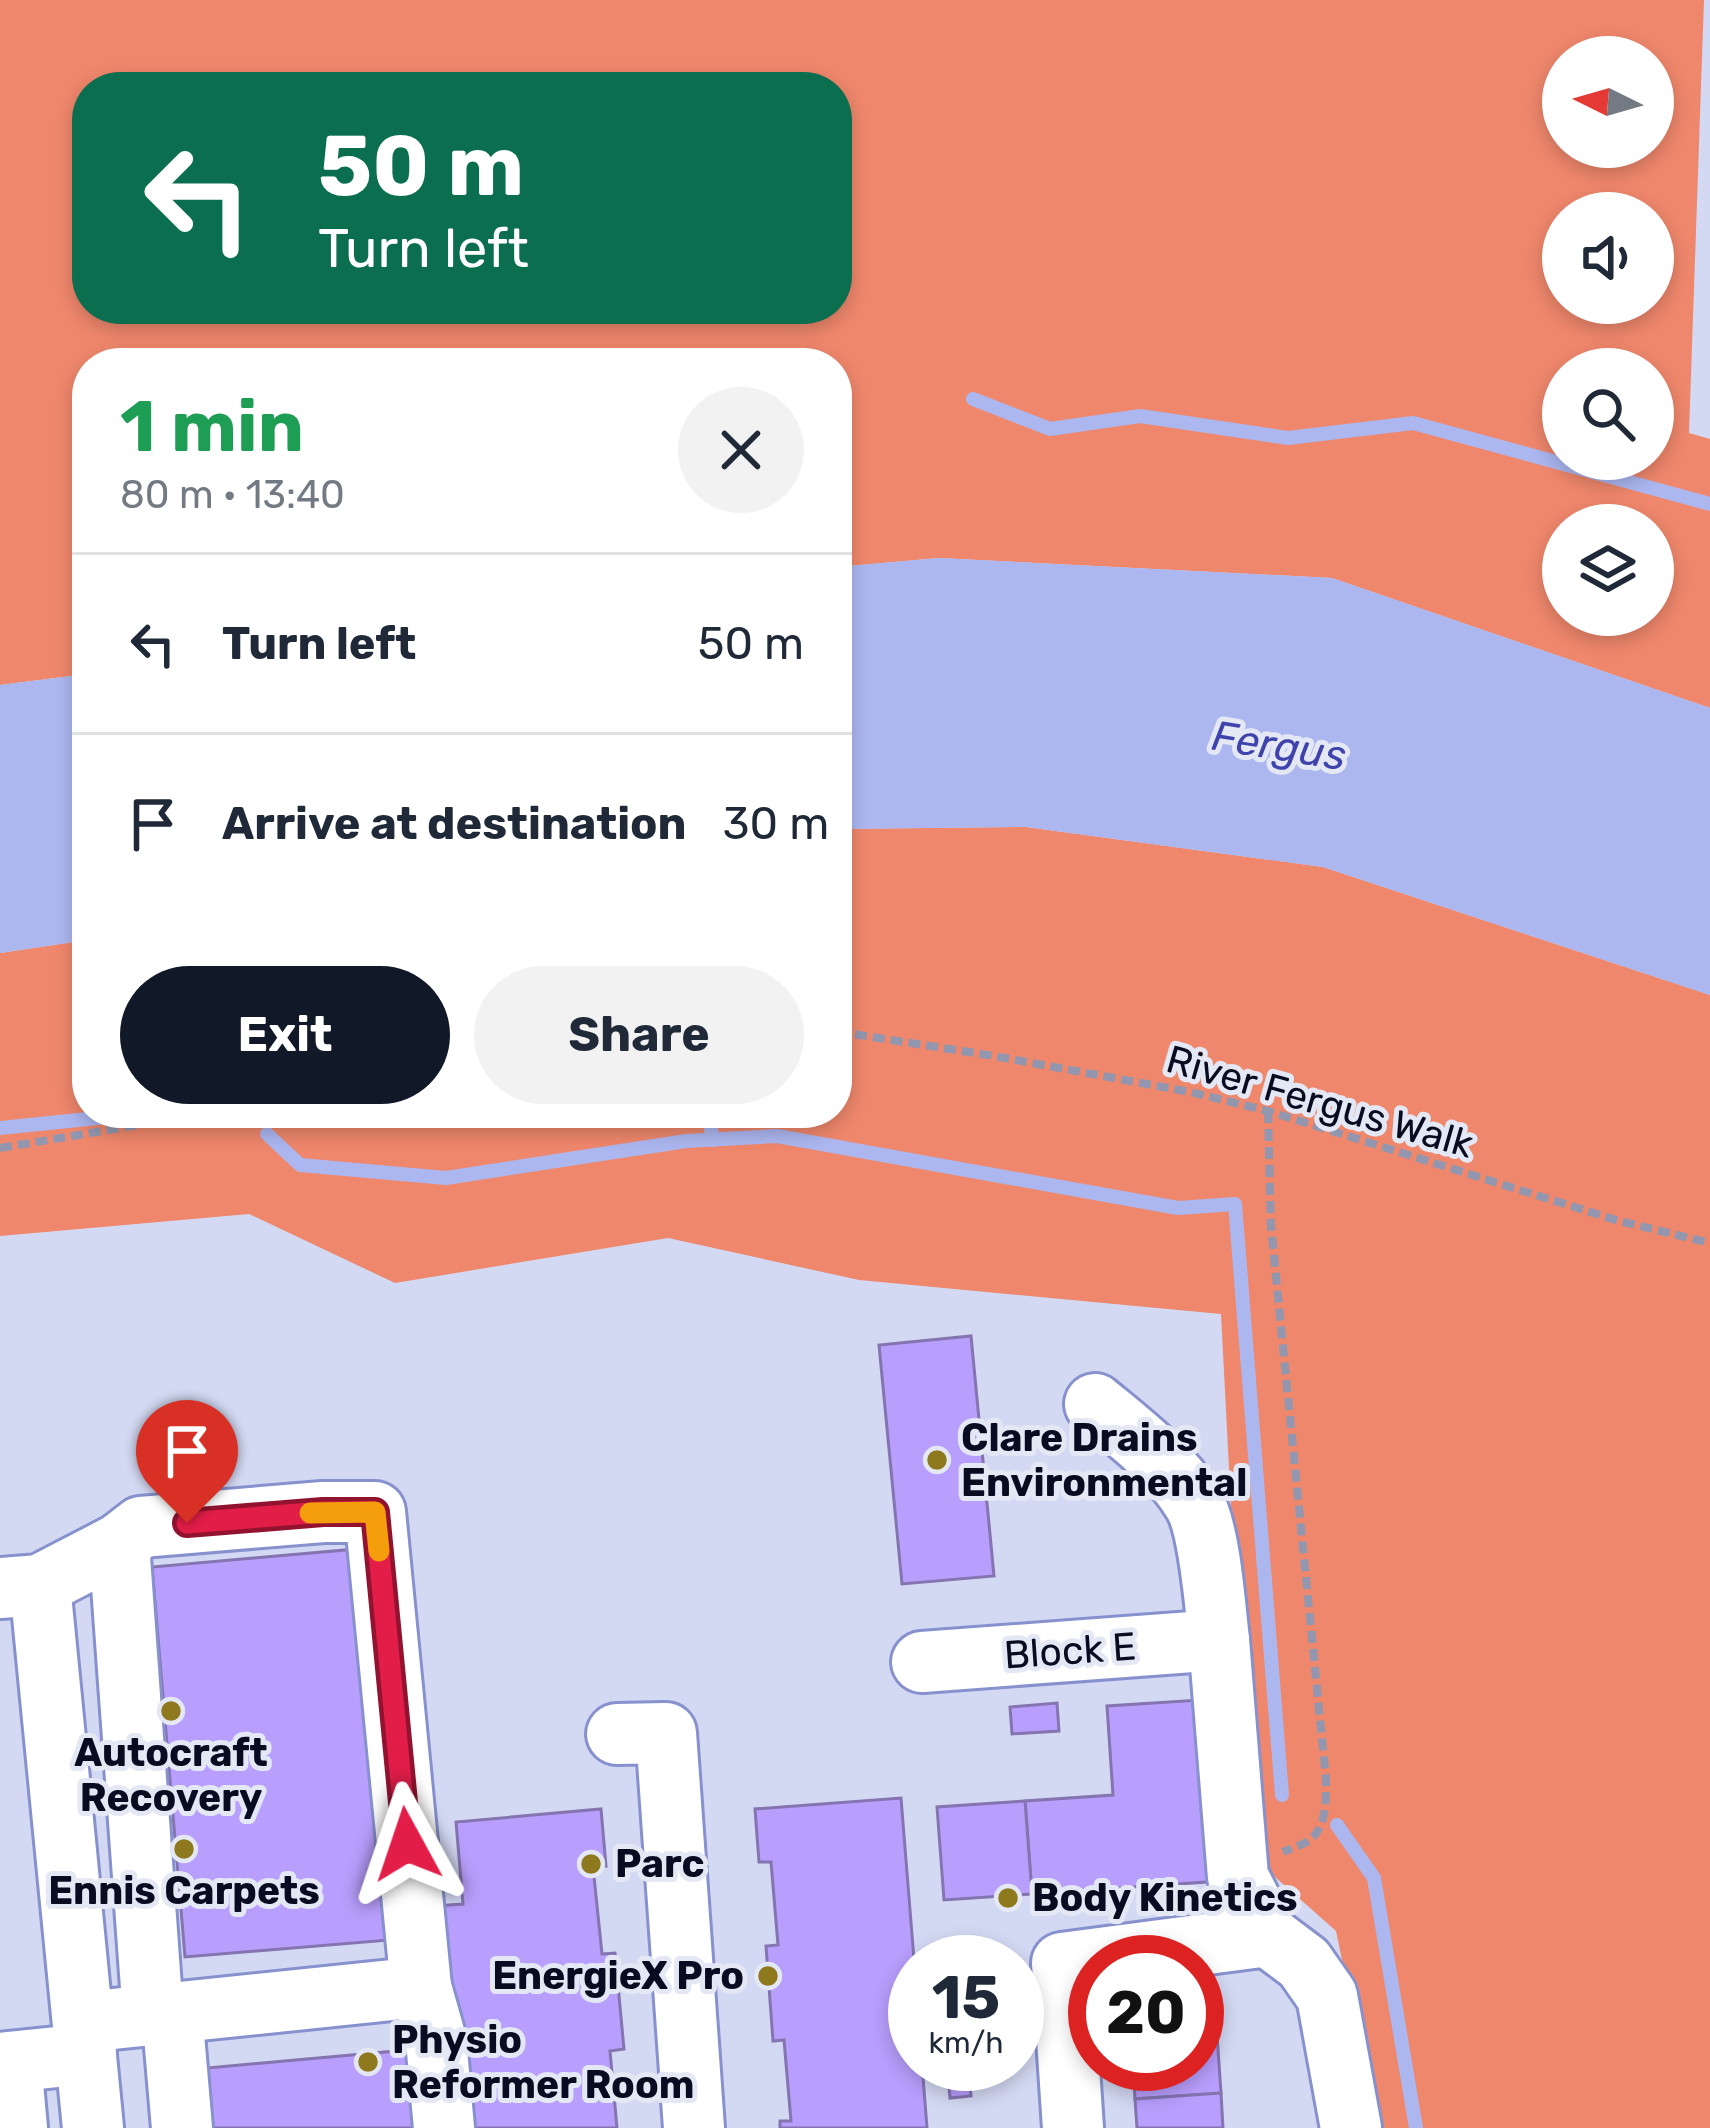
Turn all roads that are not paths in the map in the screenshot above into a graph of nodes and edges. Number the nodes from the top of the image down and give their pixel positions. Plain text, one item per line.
1 (1096, 1403) dead end
2 (119, 1544) junction
3 (20, 1586) edge
4 (1219, 1640) junction
5 (922, 1662) dead end
6 (662, 1733) dead end
7 (1268, 1936) junction
8 (421, 1987) junction
9 (163, 2013) junction
10 (84, 2037) junction
11 (5, 2062) edge
12 (17, 2128) edge
13 (93, 2128) edge
14 (182, 2128) edge
15 (444, 2128) edge
16 (694, 2128) edge
17 (1073, 2128) edge
18 (1351, 2128) edge

1 - 4 street
2 - 3 street
2 - 8 street
2 - 9 street
3 - 10 street
4 - 5 street, Block E
4 - 7 street
6 - 16 street
7 - 17 street
7 - 18 street
8 - 9 street
8 - 15 street
9 - 10 street
9 - 14 street
10 - 11 street
10 - 13 street
11 - 12 street

